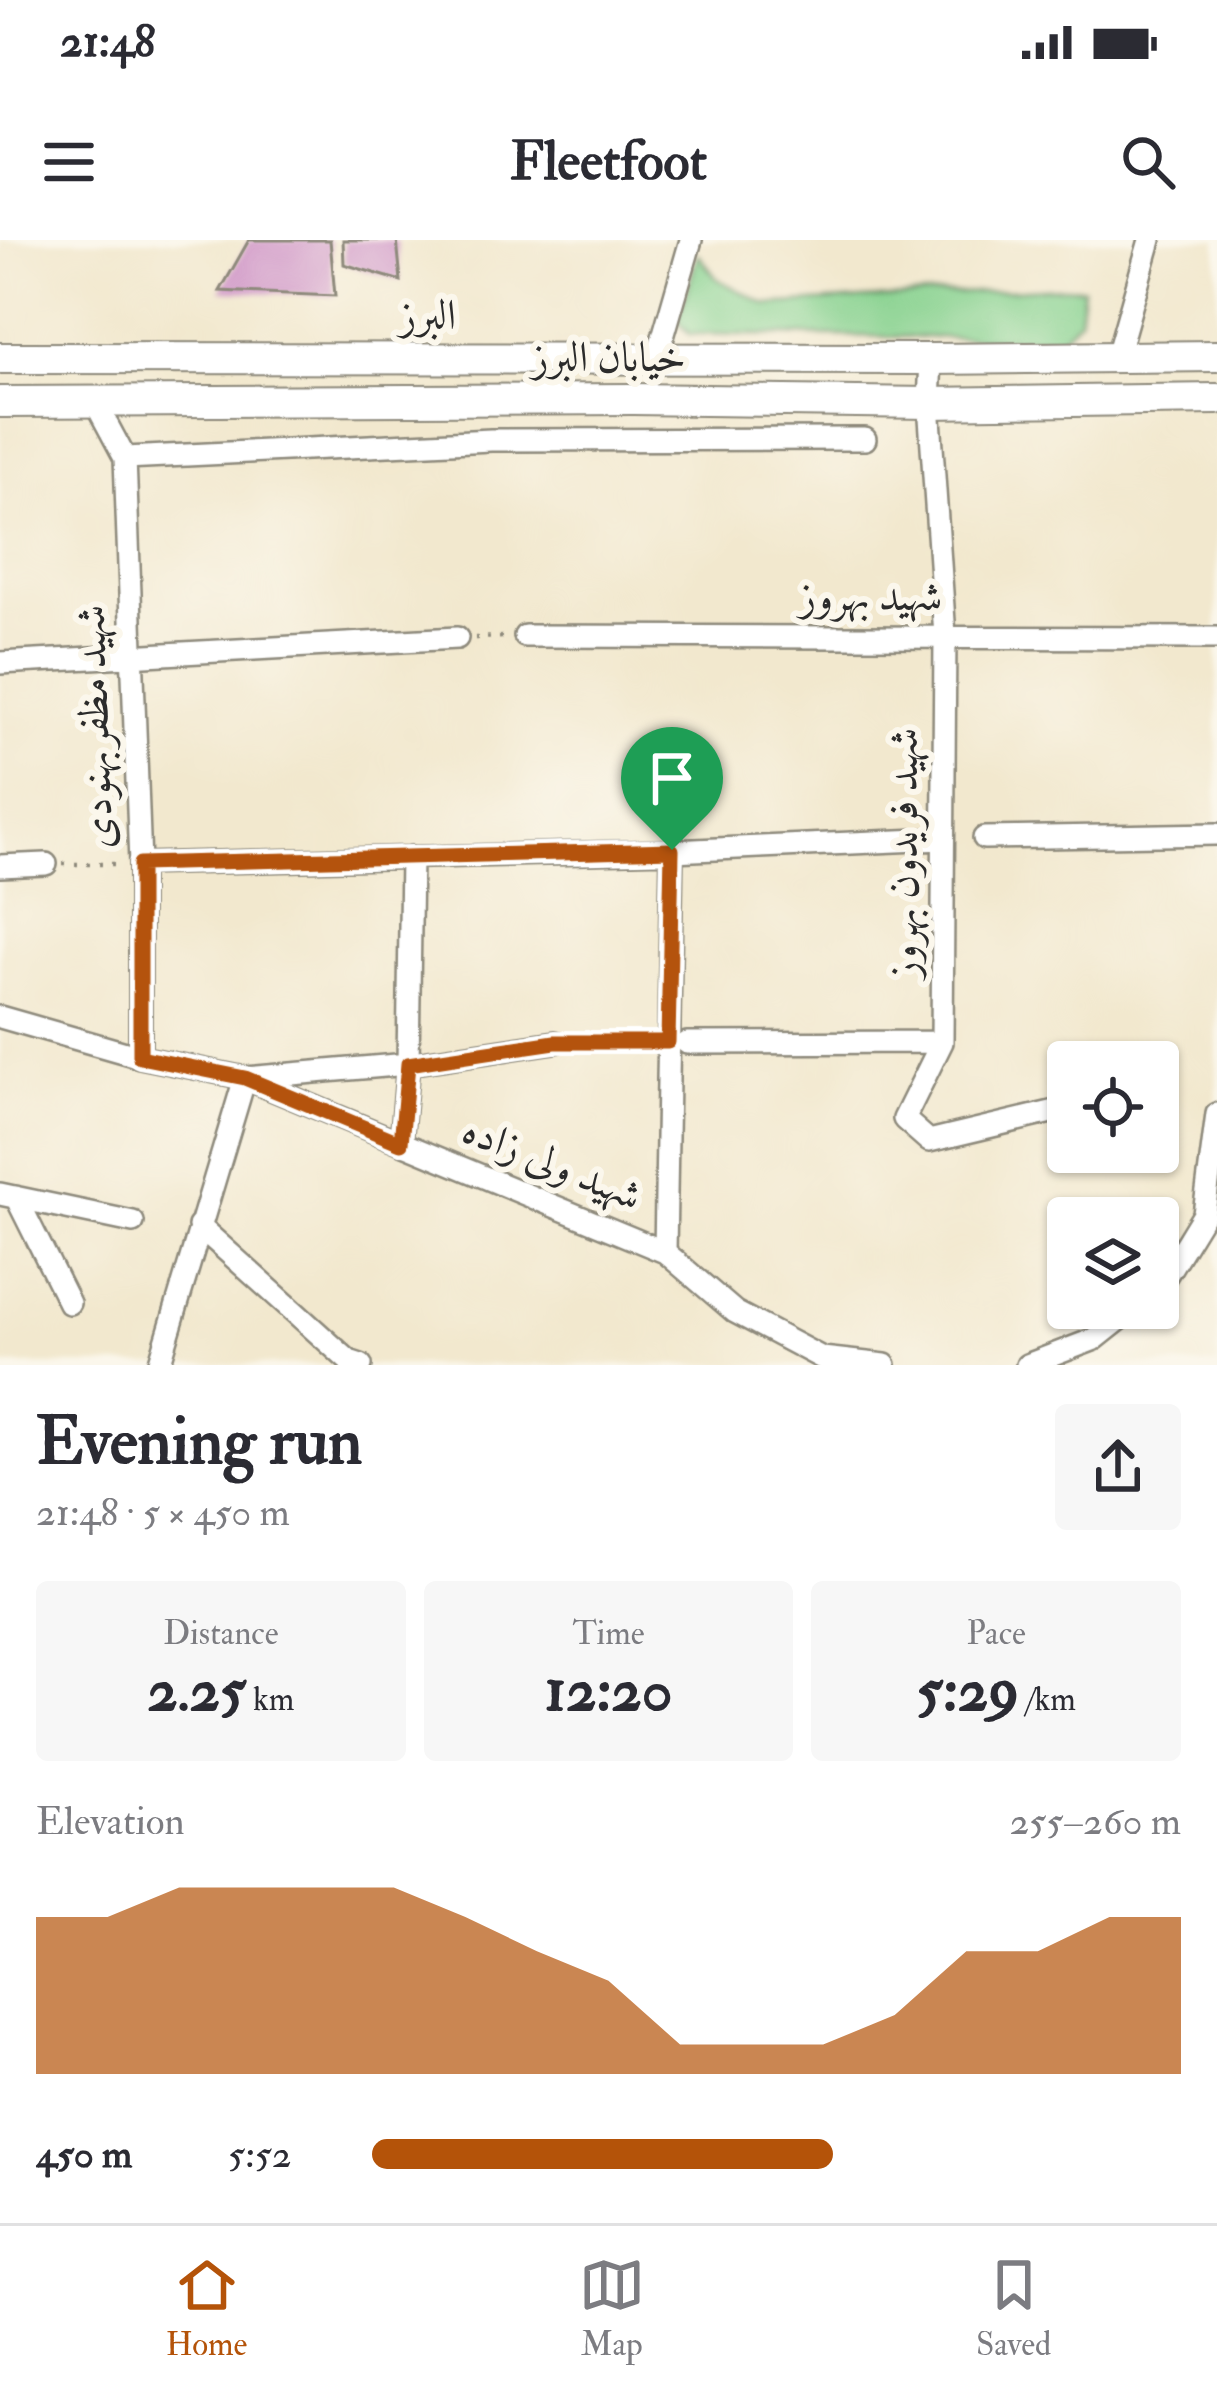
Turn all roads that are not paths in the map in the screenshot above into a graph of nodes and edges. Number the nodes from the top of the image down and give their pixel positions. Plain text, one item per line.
1 (1150, 240) edge
2 (687, 241) edge
3 (1117, 356) junction
4 (1217, 356) edge
5 (0, 358) edge
6 (657, 358) junction
7 (931, 359) junction
8 (1217, 399) edge
9 (492, 400) junction
10 (95, 401) junction
11 (0, 402) edge
12 (929, 403) junction
13 (865, 439) dead end
14 (491, 440) junction
15 (125, 458) junction
16 (525, 636) road end
17 (945, 636) junction
18 (457, 638) road end
19 (1217, 638) edge
20 (132, 655) junction
21 (0, 663) edge
22 (1217, 834) edge
23 (984, 838) dead end
24 (943, 839) junction
25 (672, 850) junction
26 (411, 857) junction
27 (46, 864) road end
28 (140, 864) junction
29 (0, 866) edge
30 (0, 1017) edge
31 (555, 1042) road end
32 (678, 1042) junction
33 (942, 1042) junction
34 (140, 1057) junction
35 (408, 1064) junction
36 (245, 1078) junction
37 (1047, 1113) edge
38 (1217, 1114) edge
39 (401, 1143) junction
40 (8, 1196) edge
41 (1211, 1219) edge
42 (134, 1222) dead end
43 (199, 1226) junction
44 (664, 1252) junction
45 (1179, 1261) edge
46 (69, 1303) dead end
47 (1108, 1329) edge
48 (158, 1365) edge
49 (361, 1365) edge
50 (885, 1365) edge
51 (1027, 1365) edge

1 - 3 street
2 - 6 street
3 - 4 main road, البرز
3 - 7 main road, البرز
5 - 6 main road, البرز
6 - 7 main road, البرز
7 - 12 street, شهید فریدون بهروز
8 - 12 main road, خیابان البرز
9 - 10 main road, خیابان البرز
9 - 12 main road, خیابان البرز
9 - 14 street
10 - 11 main road, خیابان البرز
10 - 15 street, شهید مظفربهنودی
12 - 17 street, شهید فریدون بهروز
13 - 14 street
14 - 15 street
15 - 20 street, شهید مظفربهنودی
16 - 17 street, شهید بهروز
17 - 19 street, شهید بهروز
17 - 24 street, شهید فریدون بهروز
18 - 20 street
20 - 21 street
20 - 28 street, شهید مظفربهنودی
22 - 23 street
24 - 25 street
24 - 33 street, شهید فریدون بهروز
25 - 26 street
25 - 32 street
26 - 28 street
26 - 35 street
27 - 29 street
28 - 34 street, شهید مظفربهنودی
30 - 34 street, شهید ولی زاده
31 - 35 street
32 - 33 street
32 - 44 street
33 - 37 street, شهید فریدون بهروز
34 - 36 street, شهید ولی زاده
35 - 36 street
35 - 39 street
36 - 39 street, شهید ولی زاده
36 - 43 street
38 - 41 street
39 - 44 street, شهید ولی زاده
40 - 42 street
40 - 46 street
41 - 45 street
43 - 48 street
43 - 49 street
44 - 50 street, شهید ولی زاده
47 - 51 street

